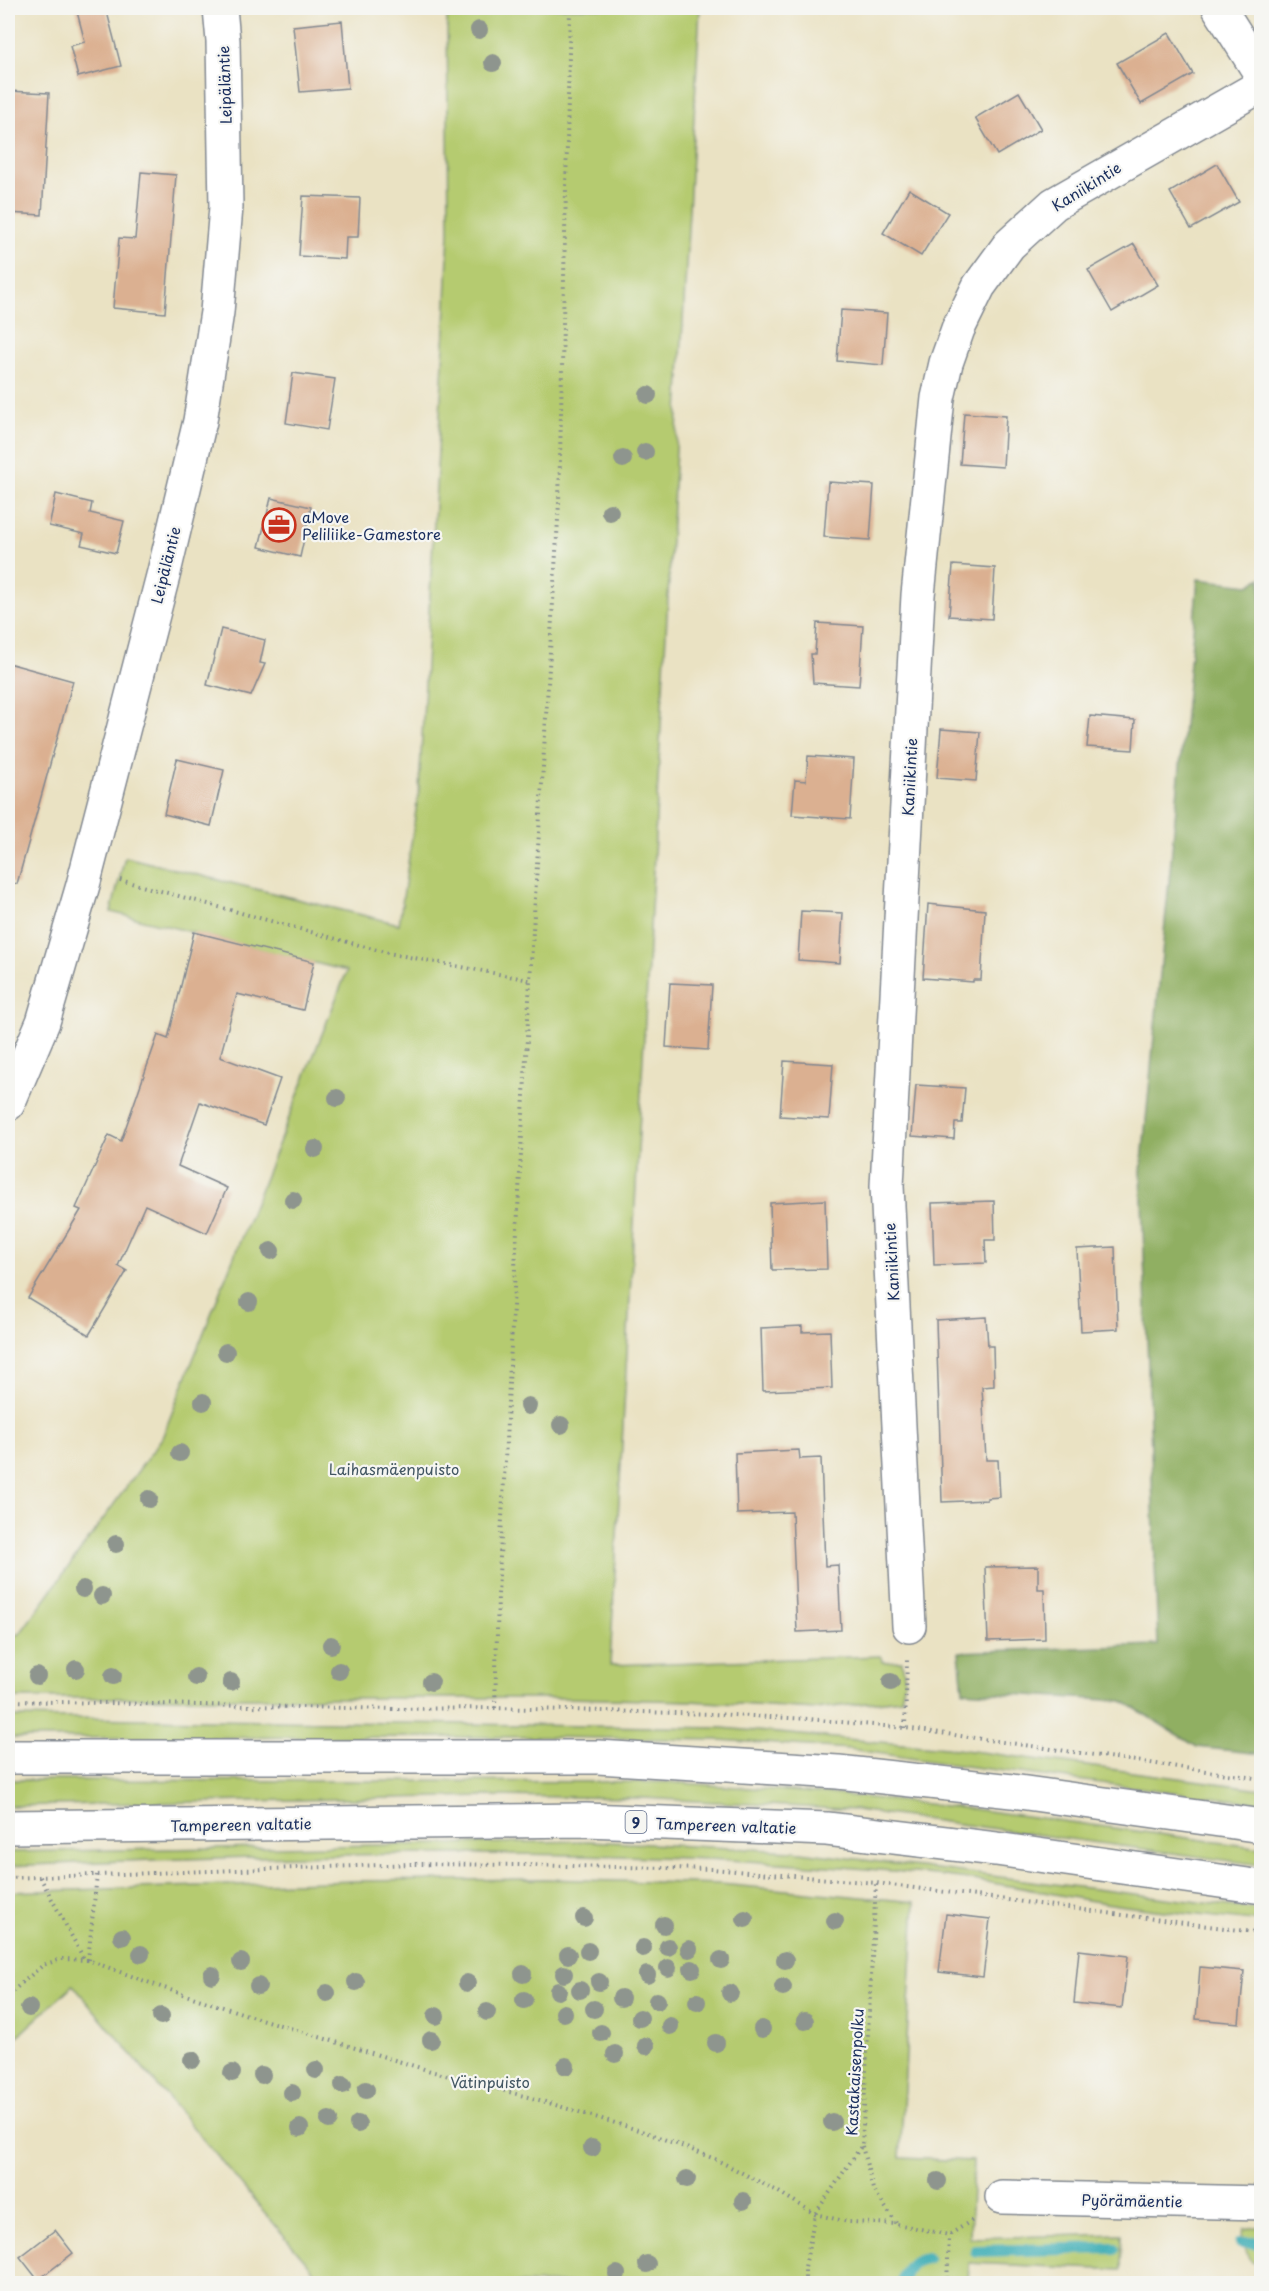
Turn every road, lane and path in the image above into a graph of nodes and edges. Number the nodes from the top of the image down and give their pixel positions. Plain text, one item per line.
1 (220, 8) edge
2 (570, 8) edge
3 (1219, 8) edge
4 (1262, 76) edge
5 (1262, 85) edge
6 (115, 879) dead end
7 (530, 980) junction
8 (8, 1104) edge
9 (909, 1626) joint
10 (495, 1708) dead end
11 (905, 1728) dead end
12 (8, 1757) edge
13 (1262, 1826) edge
14 (8, 1827) edge
15 (97, 1875) junction
16 (40, 1877) junction
17 (8, 1878) edge
18 (876, 1883) junction
19 (1262, 1887) edge
20 (1262, 1933) edge
21 (86, 1959) junction
22 (8, 1995) edge
23 (862, 2145) junction
24 (1002, 2197) joint
25 (1262, 2203) edge
26 (815, 2214) junction
27 (897, 2224) junction
28 (949, 2235) junction
29 (806, 2283) edge
30 (947, 2283) edge

1 - 8 main road, Leipäläntie
2 - 7 path
3 - 4 main road
5 - 9 main road, Kaniikintie
6 - 7 path
7 - 10 path
9 - 11 path
12 - 13 main road
14 - 19 main road, Tampereen valtatie / 9
15 - 16 path
15 - 18 path
15 - 21 path
16 - 17 path
16 - 21 path
18 - 20 path
18 - 23 path, Kastakaisenpolku
21 - 22 path
21 - 26 path
23 - 26 path, Kastakaisenpolku
23 - 27 path
24 - 25 main road, Pyörämäentie
24 - 28 path
26 - 27 path
26 - 29 path, Kastakaisenpolku
27 - 28 path
28 - 30 path

